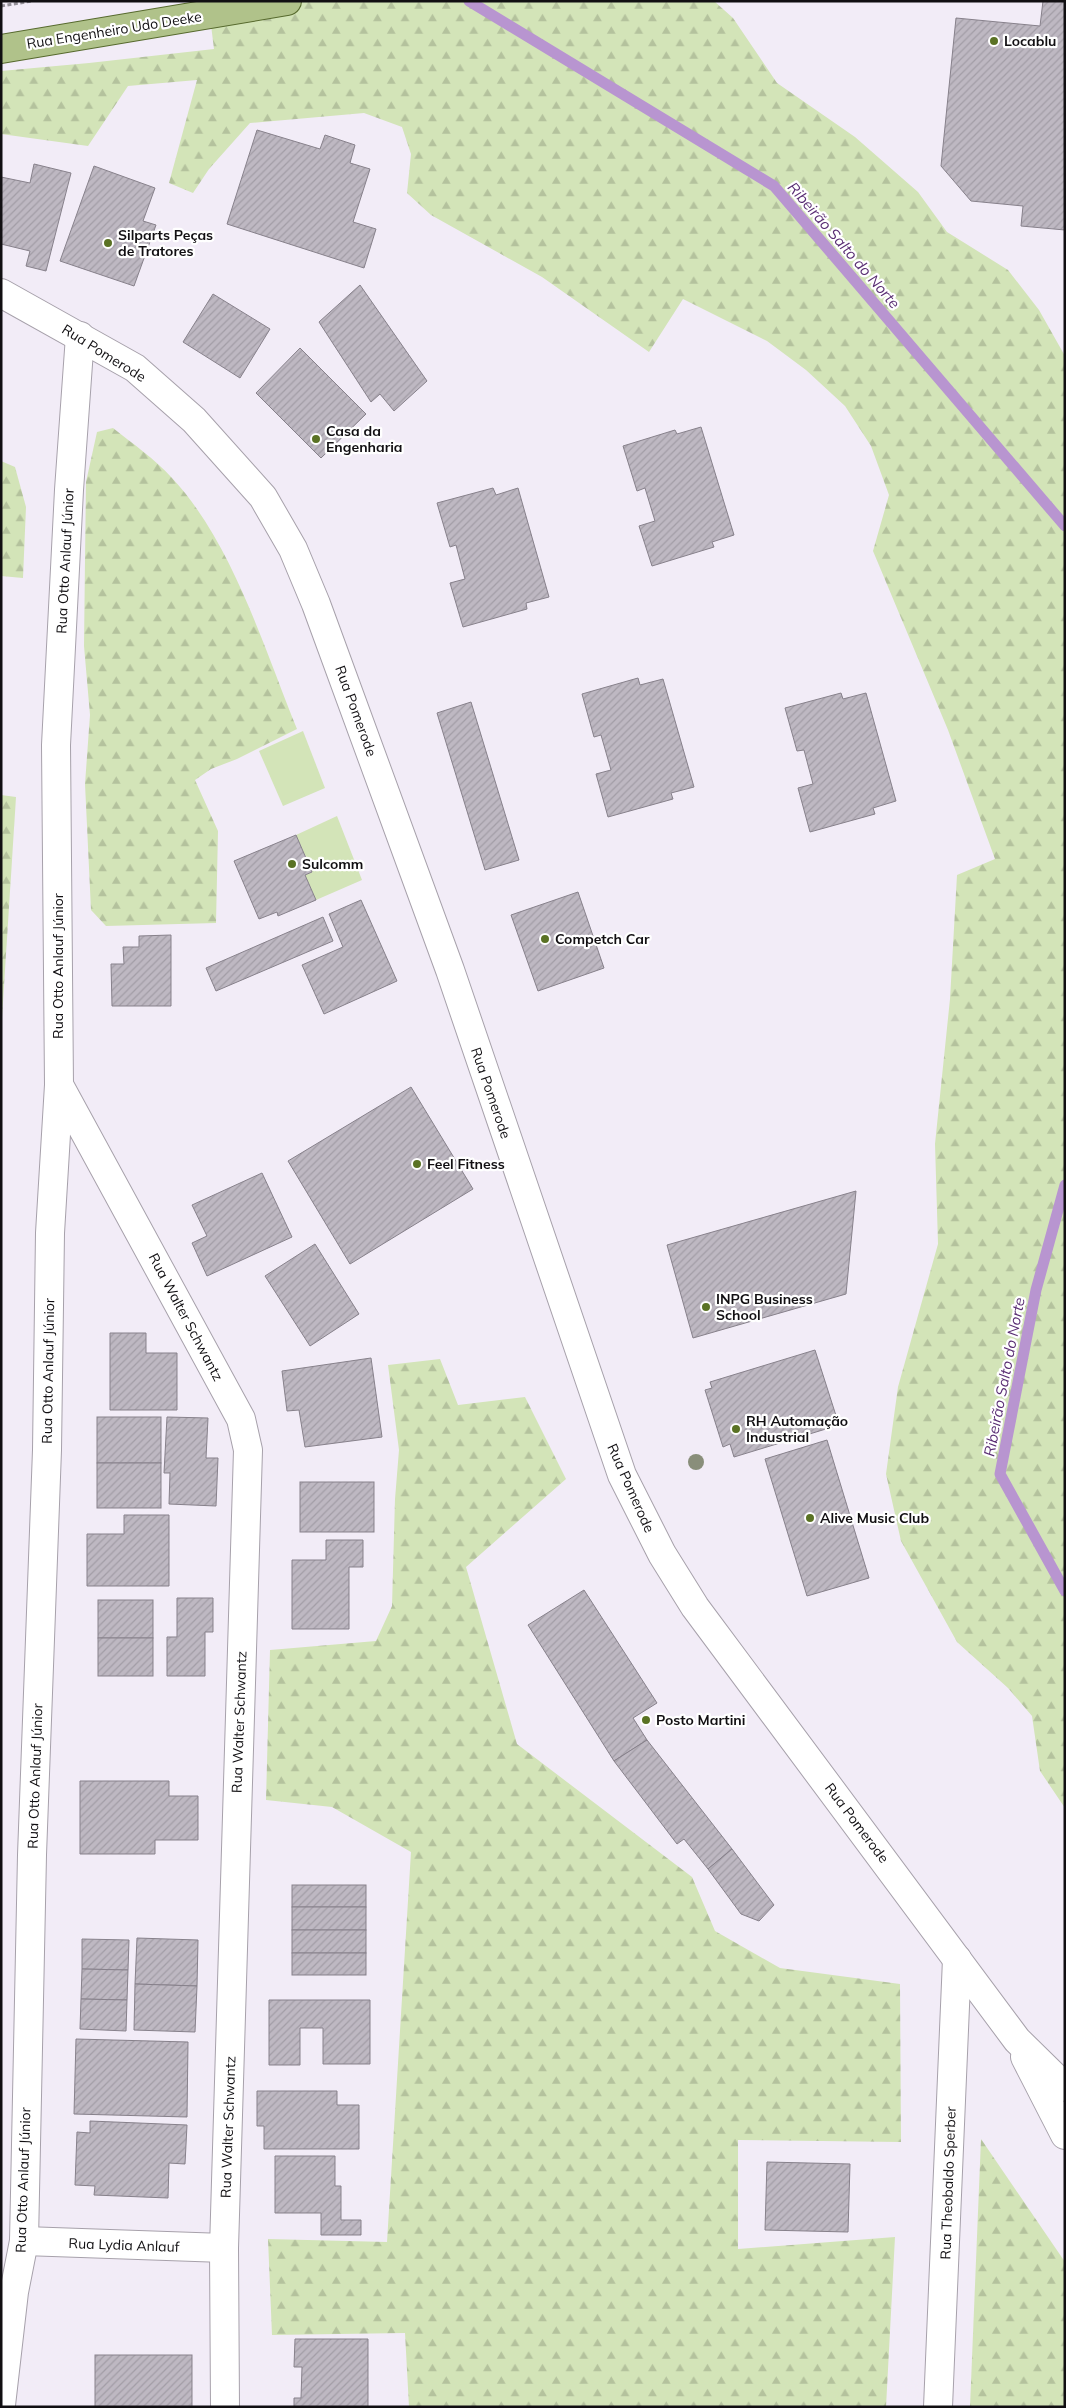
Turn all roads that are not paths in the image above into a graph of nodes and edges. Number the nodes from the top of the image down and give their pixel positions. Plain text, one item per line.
1 (287, 1) edge
2 (1, 49) edge
3 (1, 292) edge
4 (80, 336) junction
5 (58, 1085) junction
6 (957, 1959) junction
7 (1017, 2040) junction
8 (1065, 2087) edge
9 (1065, 2135) edge
10 (24, 2241) junction
11 (224, 2248) junction
12 (1, 2405) edge
13 (225, 2407) edge
14 (938, 2407) edge

1 - 2 main road, Rua Engenheiro Udo Deeke
3 - 4 street, Rua Pomerode
4 - 5 street, Rua Otto Anlauf Júnior
4 - 6 street, Rua Pomerode
5 - 10 street, Rua Otto Anlauf Júnior
5 - 11 street, Rua Walter Schwantz
6 - 7 street, Rua Pomerode
6 - 14 street, Rua Theobaldo Sperber
7 - 8 street, Rua Pomerode
7 - 9 street, Rua Pomerode
10 - 11 street, Rua Lydia Anlauf
10 - 12 street, Rua Otto Anlauf Júnior
11 - 13 street, Rua Walter Schwantz

